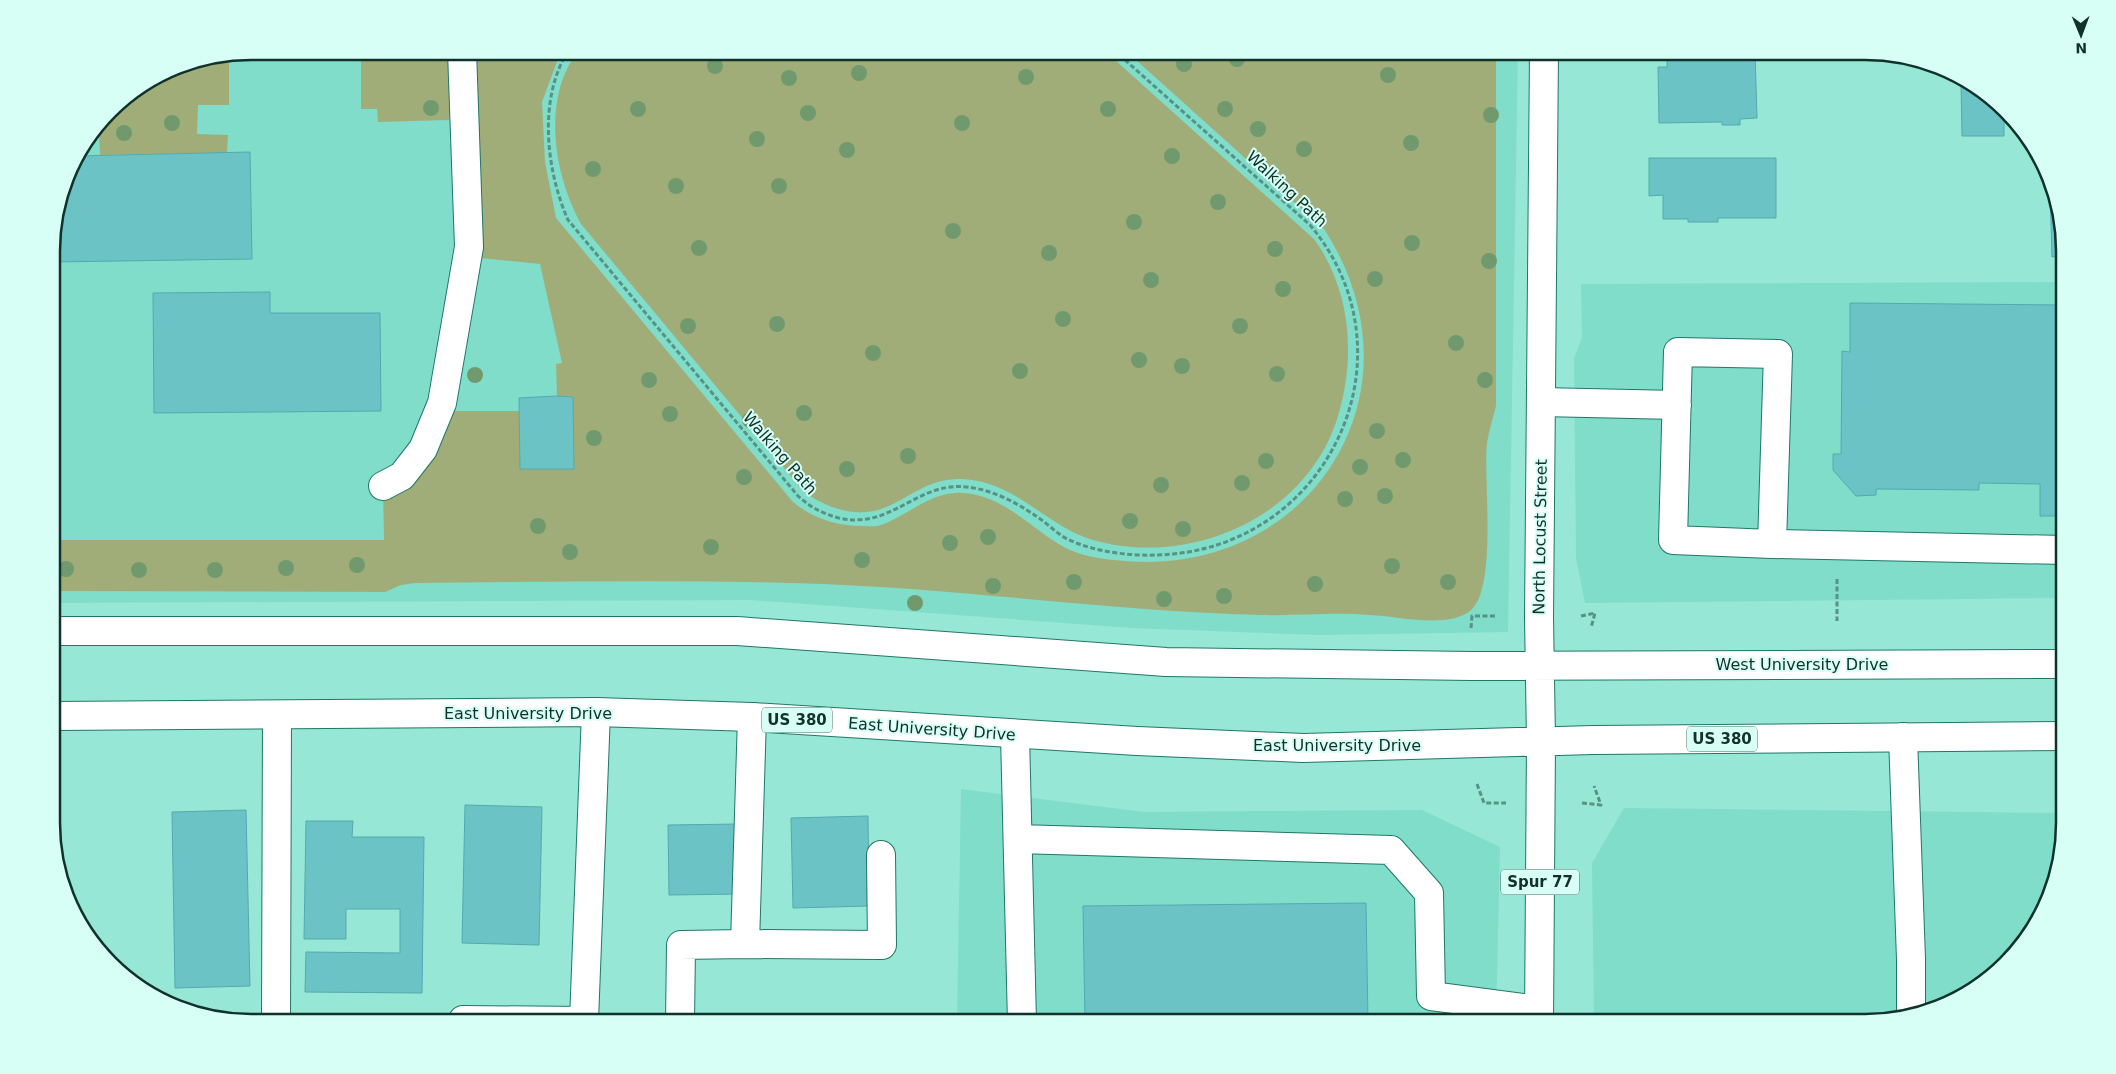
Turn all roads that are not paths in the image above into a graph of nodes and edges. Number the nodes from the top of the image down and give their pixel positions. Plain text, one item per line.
1 (462, 60) edge
2 (1544, 60) edge
3 (1541, 402) junction
4 (1677, 405) junction
5 (383, 486) dead end
6 (1772, 544) junction
7 (2056, 550) edge
8 (60, 632) edge
9 (1540, 664) junction
10 (2056, 664) edge
11 (596, 712) junction
12 (277, 715) junction
13 (60, 716) edge
14 (752, 717) junction
15 (1015, 734) junction
16 (2056, 736) edge
17 (1903, 737) junction
18 (1541, 741) junction
19 (1018, 839) junction
20 (881, 856) dead end
21 (745, 944) junction
22 (1911, 1008) edge
23 (276, 1014) edge
24 (584, 1014) edge
25 (680, 1014) edge
26 (1022, 1014) edge
27 (1528, 1014) edge
28 (1539, 1014) edge

1 - 5 main road
2 - 3 main road, North Locust Street
3 - 4 main road
3 - 9 main road, North Locust Street
4 - 6 main road
4 - 6 main road
6 - 7 main road
8 - 9 main road
9 - 10 main road, West University Drive
9 - 18 main road, North Locust Street / Spur 77
11 - 12 main road, East University Drive / US 380
11 - 14 main road, East University Drive / US 380
11 - 24 main road
12 - 13 main road, East University Drive / US 380
12 - 23 main road
14 - 15 main road, East University Drive / US 380
14 - 21 main road
15 - 18 main road, East University Drive / US 380
15 - 19 main road
16 - 17 main road, US 380
17 - 18 main road, US 380
17 - 22 main road
18 - 28 main road, North Locust Street / Spur 77
19 - 26 main road
19 - 27 main road
20 - 21 main road
21 - 25 main road

